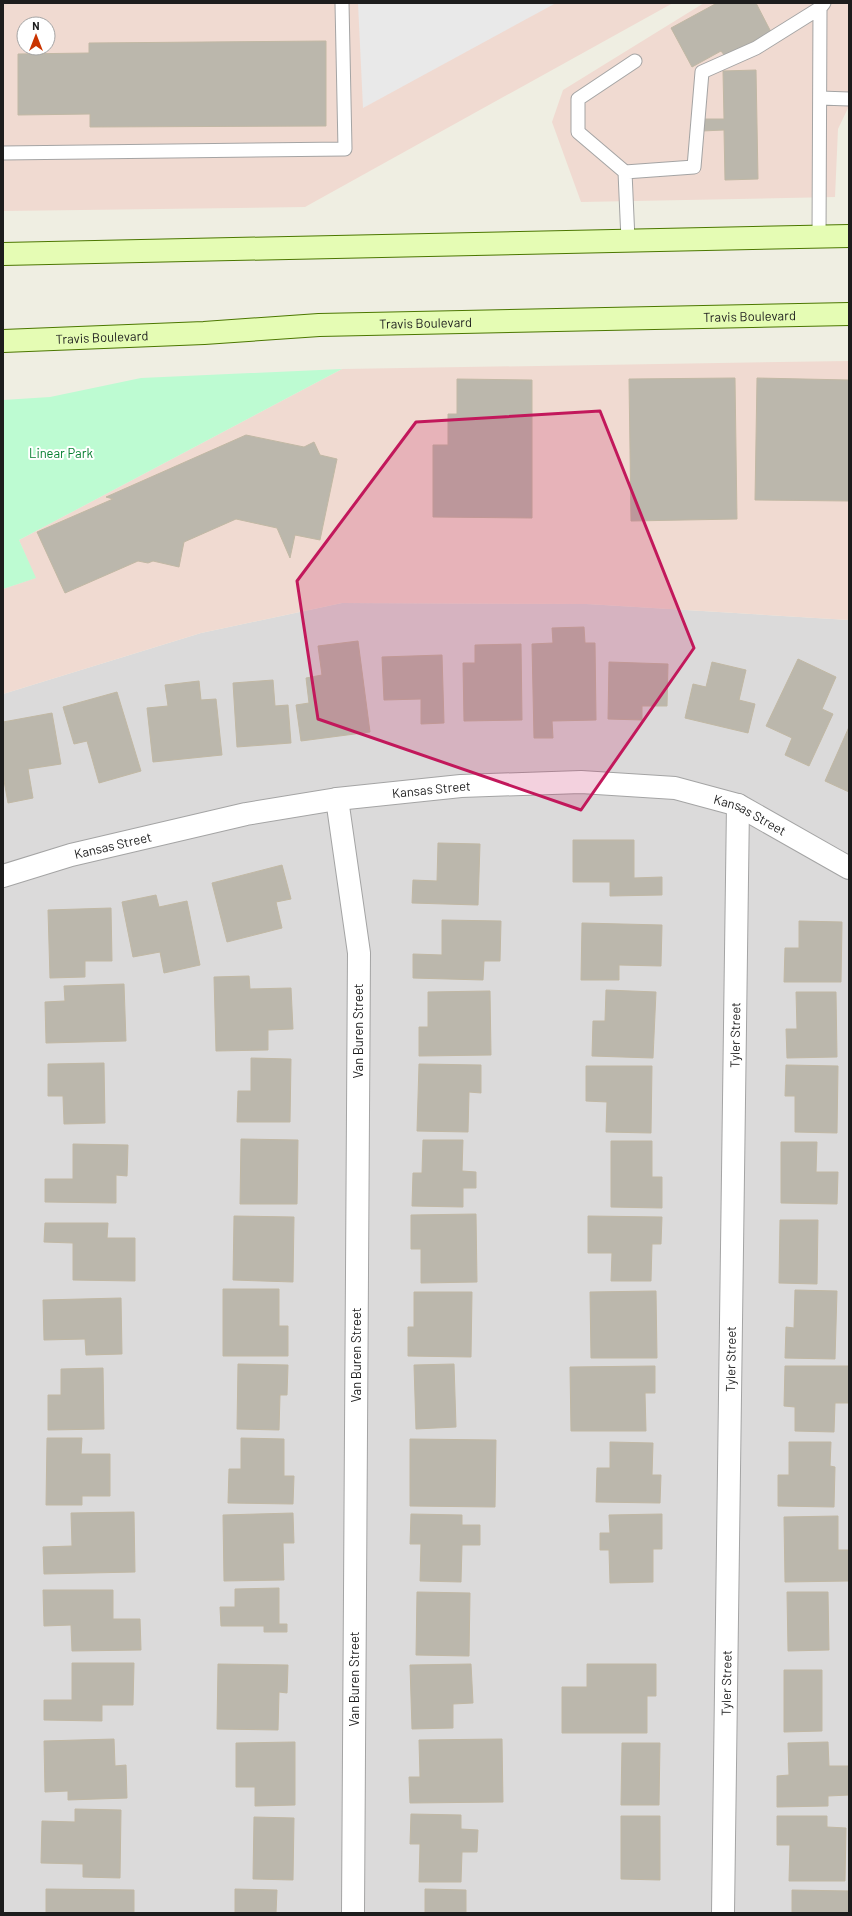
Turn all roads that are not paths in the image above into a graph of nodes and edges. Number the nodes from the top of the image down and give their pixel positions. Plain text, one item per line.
1 (342, 3) edge
2 (822, 6) edge
3 (635, 61) dead end
4 (820, 98) junction
5 (849, 99) edge
6 (3, 153) edge
7 (625, 172) junction
8 (849, 236) edge
9 (819, 237) junction
10 (628, 240) junction
11 (3, 254) edge
12 (849, 314) edge
13 (3, 341) edge
14 (337, 799) junction
15 (738, 805) junction
16 (849, 868) edge
17 (3, 876) edge
18 (353, 1913) edge
19 (723, 1913) edge

1 - 6 lane
2 - 4 lane
2 - 7 lane
3 - 7 lane
4 - 5 lane
4 - 9 lane
7 - 10 lane
8 - 9 main road
9 - 10 main road
10 - 11 main road
12 - 13 main road, Travis Boulevard
14 - 15 street, Kansas Street
14 - 17 street, Kansas Street
14 - 18 street, Van Buren Street
15 - 16 street, Kansas Street
15 - 19 street, Tyler Street

